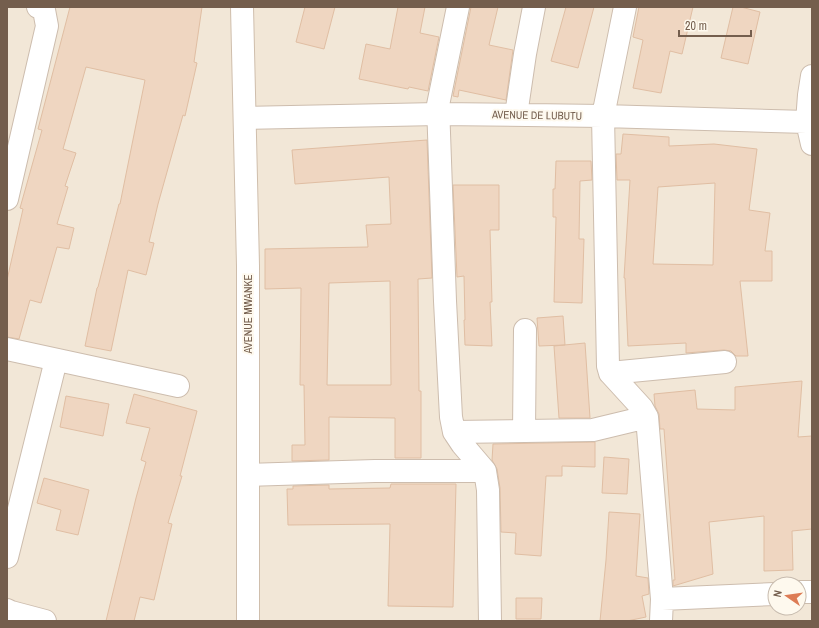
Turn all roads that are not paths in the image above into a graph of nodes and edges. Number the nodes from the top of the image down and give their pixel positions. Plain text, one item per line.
1 (38, 7) edge
2 (242, 7) edge
3 (458, 7) edge
4 (534, 7) edge
5 (625, 7) edge
6 (812, 76) edge
7 (438, 114) junction
8 (516, 115) junction
9 (602, 116) junction
10 (245, 118) junction
11 (807, 122) junction
12 (812, 144) edge
13 (7, 199) edge
14 (525, 330) dead end
15 (7, 349) edge
16 (56, 360) junction
17 (725, 362) dead end
18 (610, 373) junction
19 (178, 386) dead end
20 (647, 416) junction
21 (524, 431) junction
22 (454, 432) junction
23 (485, 471) junction
24 (248, 474) junction
25 (7, 557) edge
26 (767, 594) edge
27 (662, 600) junction
28 (7, 610) edge
29 (45, 621) edge
30 (248, 621) edge
31 (490, 621) edge
32 (661, 621) edge

1 - 13 street
2 - 10 street, AVENUE MWANKE
3 - 7 street
4 - 8 street
5 - 9 street
6 - 11 street
7 - 8 street, AVENUE DE LUBUTU
7 - 10 street, AVENUE DE LUBUTU
7 - 22 street
8 - 9 street, AVENUE DE LUBUTU
9 - 11 street, AVENUE DE LUBUTU
9 - 18 street
10 - 24 street, AVENUE MWANKE
11 - 12 street
14 - 21 street
15 - 16 street
16 - 19 street
16 - 25 street
17 - 18 street
18 - 20 street
20 - 21 street
20 - 27 street
21 - 22 street
22 - 23 street
23 - 24 street
23 - 31 street
24 - 30 street, AVENUE MWANKE
26 - 27 street
27 - 32 street
28 - 29 street

